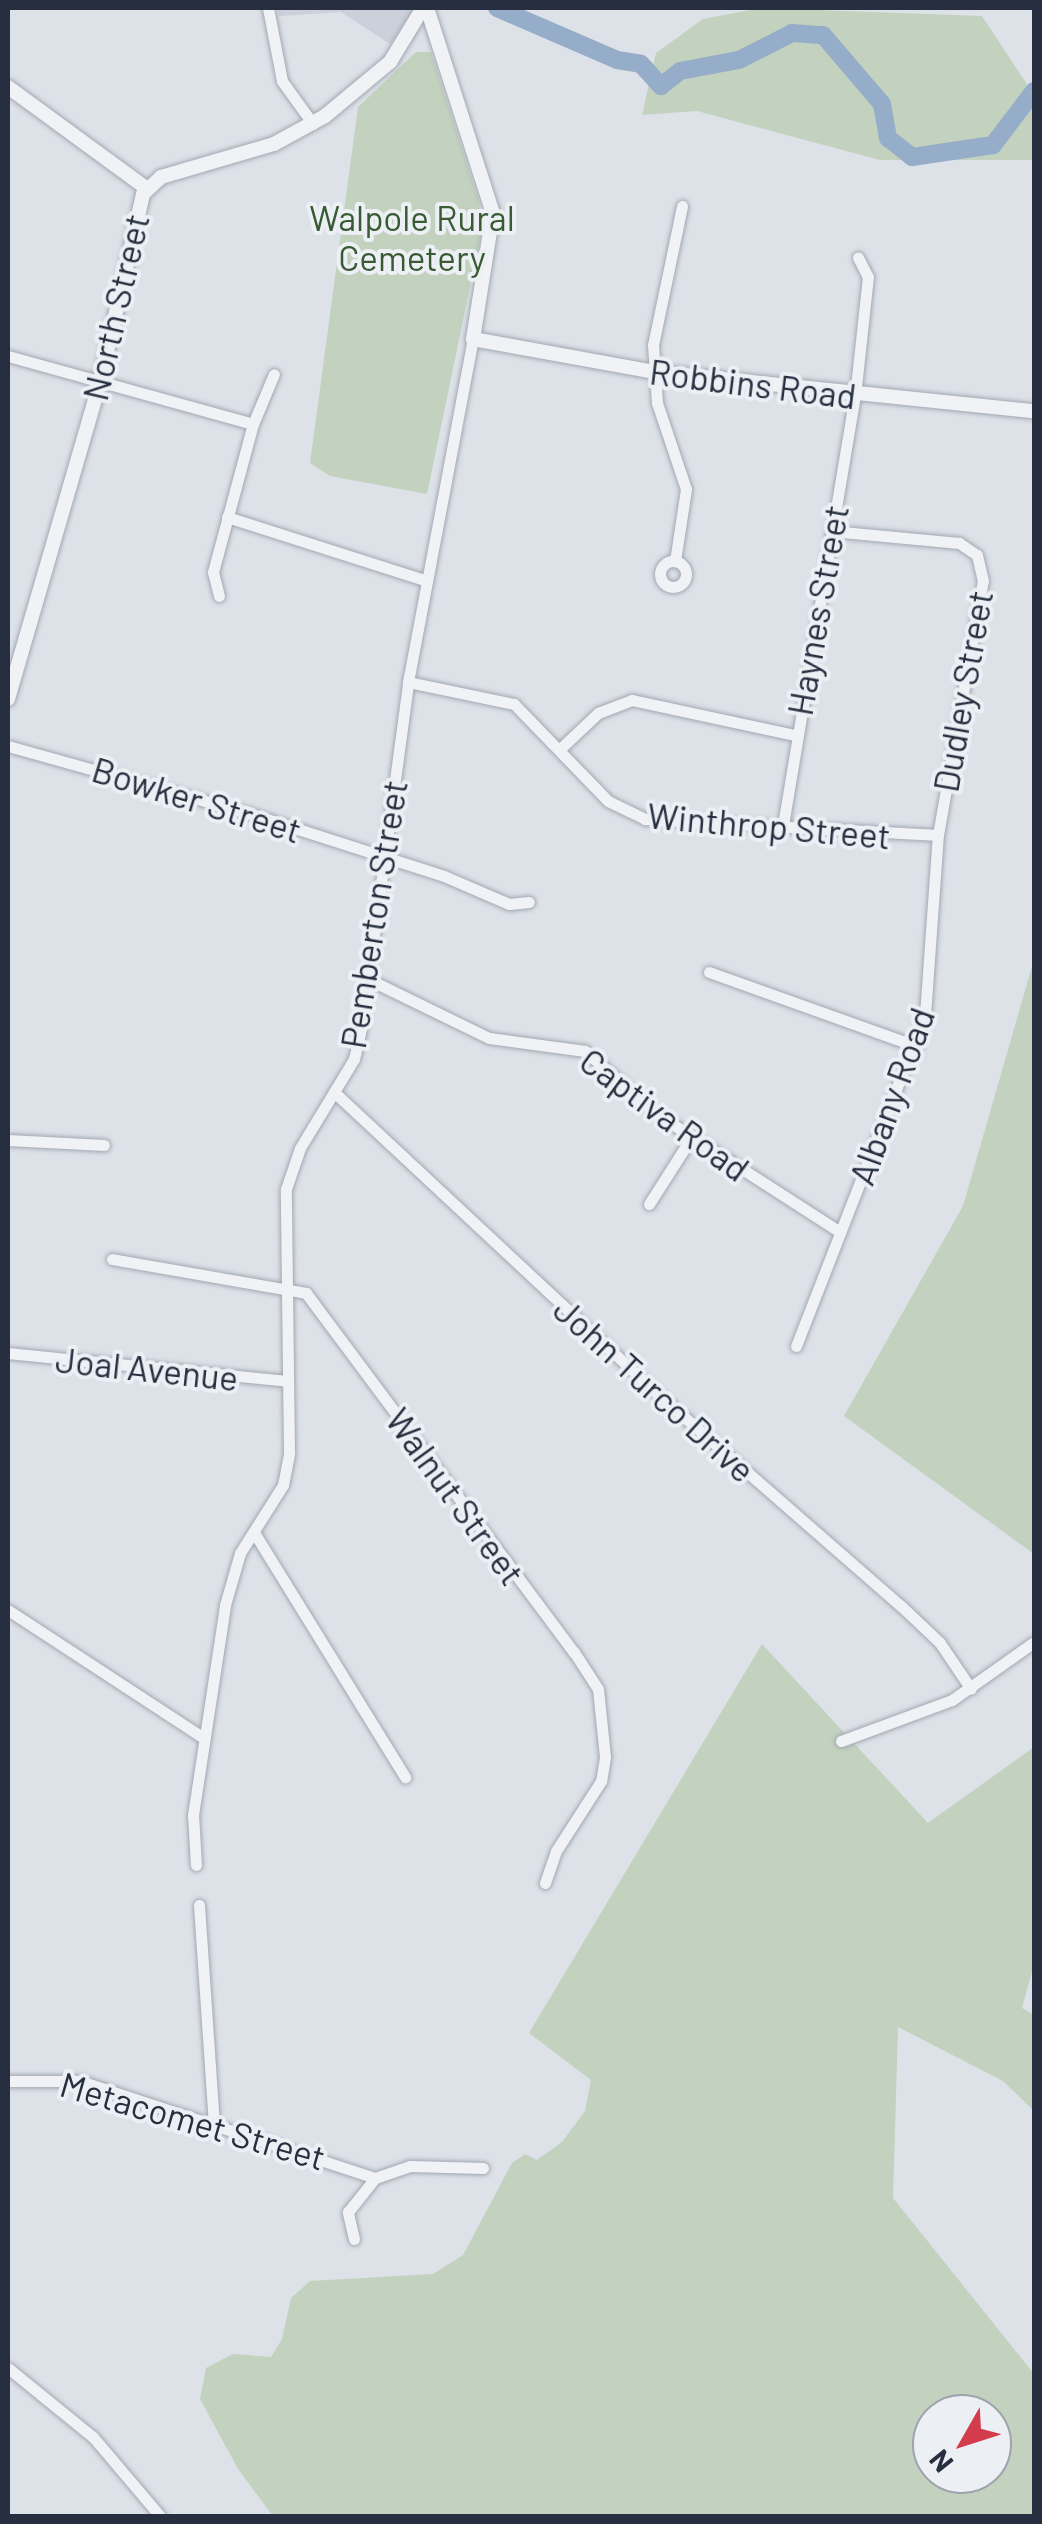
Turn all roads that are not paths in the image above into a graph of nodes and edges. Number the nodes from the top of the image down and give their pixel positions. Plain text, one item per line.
1 (268, 8) edge
2 (425, 8) edge
3 (8, 88) edge
4 (313, 124) junction
5 (146, 188) junction
6 (682, 206) dead end
7 (858, 257) dead end
8 (473, 338) junction
9 (8, 356) edge
10 (654, 372) junction
11 (274, 374) dead end
12 (100, 382) junction
13 (854, 396) junction
14 (1034, 411) edge
15 (253, 424) junction
16 (227, 517) junction
17 (832, 532) junction
18 (675, 560) dead end
19 (425, 580) junction
20 (219, 596) dead end
21 (408, 682) junction
22 (8, 699) edge
23 (794, 734) junction
24 (8, 746) edge
25 (561, 748) junction
26 (783, 825) junction
27 (938, 835) junction
28 (384, 857) junction
29 (529, 902) dead end
30 (709, 972) dead end
31 (370, 980) junction
32 (916, 1046) junction
33 (334, 1092) junction
34 (691, 1138) junction
35 (8, 1140) edge
36 (104, 1145) dead end
37 (649, 1204) dead end
38 (840, 1232) junction
39 (112, 1259) dead end
40 (286, 1287) junction
41 (796, 1346) dead end
42 (8, 1353) edge
43 (287, 1381) junction
44 (255, 1534) junction
45 (8, 1610) edge
46 (1034, 1642) edge
47 (971, 1688) junction
48 (205, 1739) junction
49 (841, 1742) dead end
50 (405, 1777) dead end
51 (196, 1865) dead end
52 (545, 1882) dead end
53 (199, 1904) dead end
54 (8, 2081) edge
55 (214, 2124) junction
56 (483, 2168) dead end
57 (375, 2178) junction
58 (354, 2239) dead end
59 (8, 2368) edge
60 (160, 2516) edge

1 - 4 street
2 - 4 street, North Street
2 - 8 street, Pemberton Street
3 - 5 street
4 - 5 street, North Street
5 - 12 street, North Street
6 - 10 street
7 - 13 street, Haynes Street
8 - 10 street, Robbins Road
8 - 19 street, Pemberton Street
9 - 12 street
10 - 13 street, Robbins Road
10 - 18 street
11 - 15 street
12 - 15 street
12 - 22 street, North Street
13 - 14 street, Robbins Road
13 - 17 street, Haynes Street
15 - 16 street
16 - 19 street
16 - 20 street
17 - 23 street, Haynes Street
17 - 27 street, Dudley Street
19 - 21 street, Pemberton Street
21 - 25 street, Winthrop Street
21 - 28 street, Pemberton Street
23 - 25 street
23 - 26 street, Haynes Street
24 - 28 street, Bowker Street
25 - 26 street, Winthrop Street
26 - 27 street, Winthrop Street
27 - 32 street, Albany Road
28 - 29 street, Bowker Street
28 - 31 street, Pemberton Street
30 - 32 street
31 - 33 street, Pemberton Street
31 - 34 street, Captiva Road
32 - 38 street, Albany Road
33 - 40 street, Pemberton Street
33 - 47 street, John Turco Drive
34 - 37 street
34 - 38 street, Captiva Road
35 - 36 street
38 - 41 street, Albany Road
39 - 40 street, Walnut Street
40 - 43 street, Pemberton Street
40 - 52 street, Walnut Street
42 - 43 street, Joal Avenue
43 - 44 street, Pemberton Street
44 - 48 street, Pemberton Street
44 - 50 street
45 - 48 street
46 - 47 street
47 - 49 street
48 - 51 street, Pemberton Street
53 - 55 street
54 - 55 street, Metacomet Street
55 - 57 street, Metacomet Street
56 - 57 street
57 - 58 street, Metacomet Street
59 - 60 street

